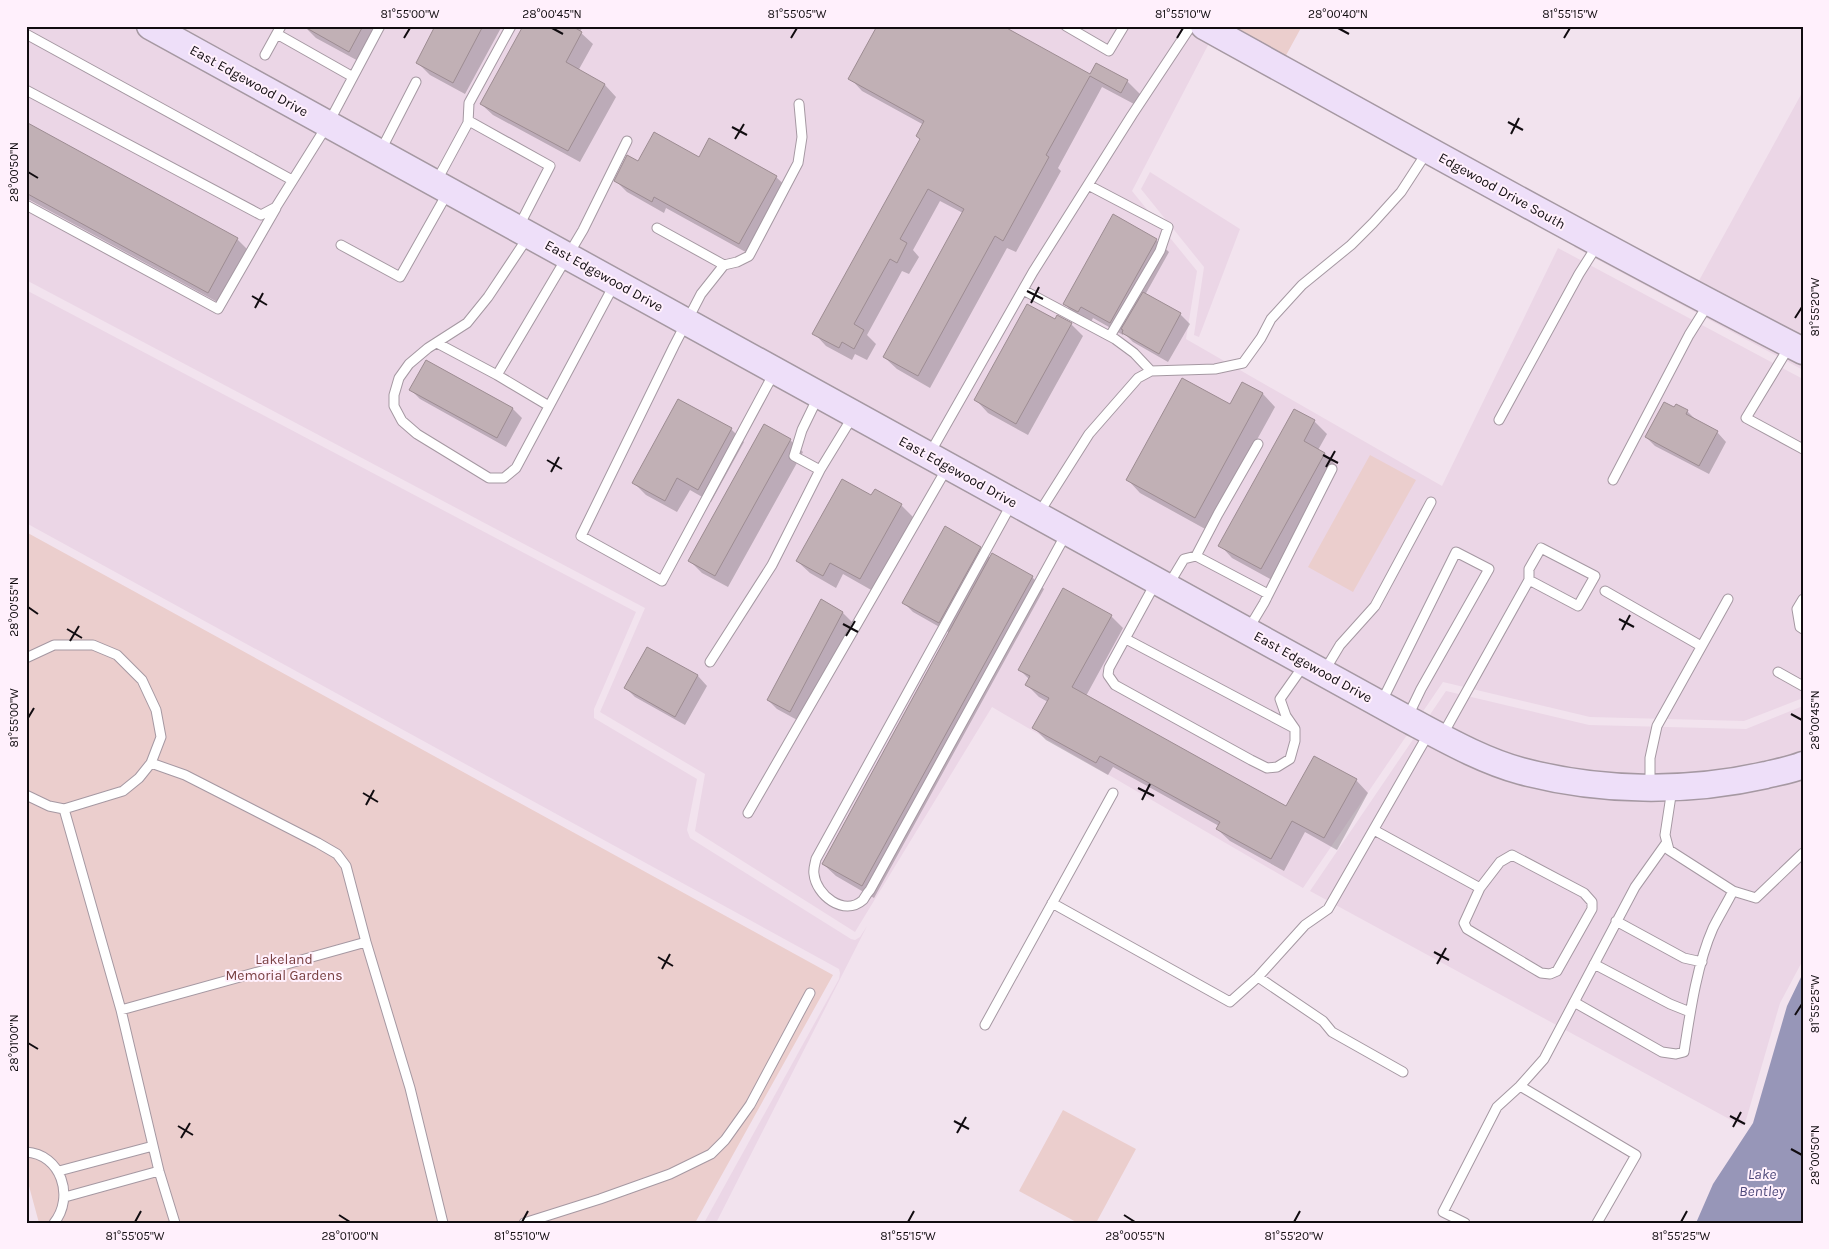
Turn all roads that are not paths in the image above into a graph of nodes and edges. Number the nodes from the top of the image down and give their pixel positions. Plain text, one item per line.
1 (380, 26) edge
2 (511, 26) edge
3 (1066, 26) edge
4 (1124, 26) edge
5 (1190, 26) edge
6 (1204, 26) edge
7 (159, 28) edge
8 (279, 30) edge
9 (26, 34) edge
10 (265, 54) dead end
11 (353, 76) junction
12 (416, 82) dead end
13 (26, 90) edge
14 (799, 104) dead end
15 (468, 123) junction
16 (328, 124) junction
17 (627, 141) dead end
18 (1428, 150) junction
19 (380, 152) junction
20 (292, 180) junction
21 (1088, 185) junction
22 (442, 187) junction
23 (26, 205) edge
24 (276, 207) junction
25 (657, 228) dead end
26 (524, 232) junction
27 (1598, 244) junction
28 (341, 245) dead end
29 (567, 256) junction
30 (724, 265) junction
31 (615, 282) junction
32 (1023, 290) junction
33 (1709, 303) junction
34 (687, 322) junction
35 (1110, 336) junction
36 (437, 342) junction
37 (1797, 348) edge
38 (776, 370) junction
39 (1151, 371) junction
40 (496, 375) junction
41 (819, 394) junction
42 (549, 406) junction
43 (854, 414) junction
44 (1499, 420) dead end
45 (1258, 444) dead end
46 (1803, 449) edge
47 (938, 461) junction
48 (1332, 469) dead end
49 (820, 470) junction
50 (1613, 480) dead end
51 (1012, 501) junction
52 (1431, 502) dead end
53 (1037, 515) junction
54 (1067, 532) junction
55 (1196, 556) junction
56 (1529, 580) junction
57 (1162, 584) junction
58 (1605, 591) dead end
59 (1268, 594) junction
60 (1728, 599) dead end
61 (1803, 599) edge
62 (1803, 629) edge
63 (1247, 631) junction
64 (1126, 638) junction
65 (1701, 646) junction
66 (26, 658) edge
67 (710, 662) dead end
68 (1315, 668) junction
69 (1778, 672) dead end
70 (1803, 686) edge
71 (1381, 704) junction
72 (1407, 719) junction
73 (1295, 728) junction
74 (1436, 734) junction
75 (151, 763) junction
76 (1803, 765) edge
77 (1661, 787) junction
78 (1113, 793) dead end
79 (26, 795) edge
80 (64, 809) junction
81 (748, 813) dead end
82 (1374, 830) junction
83 (1667, 842) junction
84 (1803, 853) edge
85 (1480, 888) junction
86 (1734, 891) junction
87 (1052, 903) junction
88 (1616, 921) junction
89 (366, 942) junction
90 (1702, 962) junction
91 (1594, 964) junction
92 (1258, 977) junction
93 (810, 994) dead end
94 (1574, 1002) junction
95 (121, 1010) junction
96 (1690, 1012) junction
97 (985, 1024) dead end
98 (1403, 1072) dead end
99 (1520, 1086) junction
100 (154, 1146) junction
101 (26, 1152) edge
102 (59, 1171) junction
103 (159, 1171) junction
104 (65, 1197) junction
105 (54, 1223) edge
106 (175, 1223) edge
107 (443, 1223) edge
108 (524, 1223) edge
109 (1465, 1223) edge
110 (1597, 1223) edge

1 - 11 lane
2 - 15 lane
3 - 4 lane
5 - 21 lane
6 - 18 main road, Edgewood Drive South
7 - 16 main road, East Edgewood Drive
8 - 10 lane
8 - 11 lane
9 - 20 lane
11 - 16 lane
12 - 19 lane
13 - 24 lane
14 - 30 lane
15 - 22 lane
15 - 26 lane
16 - 19 main road, East Edgewood Drive
16 - 20 lane
17 - 29 lane
18 - 27 main road, Edgewood Drive South
18 - 39 lane
19 - 22 main road, East Edgewood Drive
20 - 24 lane
21 - 32 lane
21 - 35 lane
22 - 26 main road, East Edgewood Drive
22 - 28 lane
23 - 24 lane
25 - 30 lane
26 - 29 main road, East Edgewood Drive
26 - 36 lane
27 - 33 main road, Edgewood Drive South
27 - 44 lane
29 - 31 main road, East Edgewood Drive
29 - 40 lane
30 - 34 lane
31 - 34 main road, East Edgewood Drive
31 - 42 lane
32 - 35 lane
32 - 47 lane
33 - 37 main road, Edgewood Drive South
33 - 50 lane
34 - 38 main road, East Edgewood Drive
34 - 38 lane
35 - 39 lane
36 - 40 lane
36 - 42 lane
37 - 46 lane
38 - 41 main road, East Edgewood Drive
39 - 53 lane
40 - 42 lane
41 - 43 main road, East Edgewood Drive
41 - 49 lane
43 - 47 main road, East Edgewood Drive
43 - 49 lane
45 - 55 lane
47 - 51 main road, East Edgewood Drive
47 - 81 lane
48 - 59 lane
49 - 67 lane
51 - 53 main road, East Edgewood Drive
51 - 54 lane
52 - 68 lane
53 - 54 main road, East Edgewood Drive
54 - 57 main road, East Edgewood Drive
55 - 57 lane
55 - 59 lane
56 - 56 lane
56 - 74 lane
57 - 63 main road, East Edgewood Drive
57 - 64 lane
58 - 65 lane
59 - 63 lane
60 - 65 lane
61 - 62 lane
63 - 68 main road, East Edgewood Drive
64 - 73 lane
64 - 73 lane
65 - 77 lane
66 - 75 lane
68 - 71 main road, East Edgewood Drive
68 - 73 lane
69 - 70 lane
71 - 72 main road, East Edgewood Drive
71 - 72 lane
72 - 74 main road, East Edgewood Drive
74 - 77 main road, East Edgewood Drive
74 - 82 lane
75 - 80 lane
75 - 89 lane
76 - 77 main road, East Edgewood Drive
77 - 83 lane
78 - 87 lane
79 - 80 lane
80 - 95 lane
82 - 85 lane
82 - 92 lane
83 - 86 lane
83 - 88 lane
84 - 86 lane
85 - 85 lane
86 - 90 lane
87 - 92 lane
87 - 97 lane
88 - 90 lane
88 - 91 lane
89 - 95 lane
89 - 107 lane
90 - 96 lane
91 - 94 lane
91 - 96 lane
92 - 98 lane
93 - 108 lane
94 - 96 lane
94 - 99 lane
95 - 100 lane
99 - 109 lane
99 - 110 lane
100 - 102 lane
100 - 103 lane
101 - 102 lane
102 - 104 lane
103 - 104 lane
103 - 106 lane
104 - 105 lane

